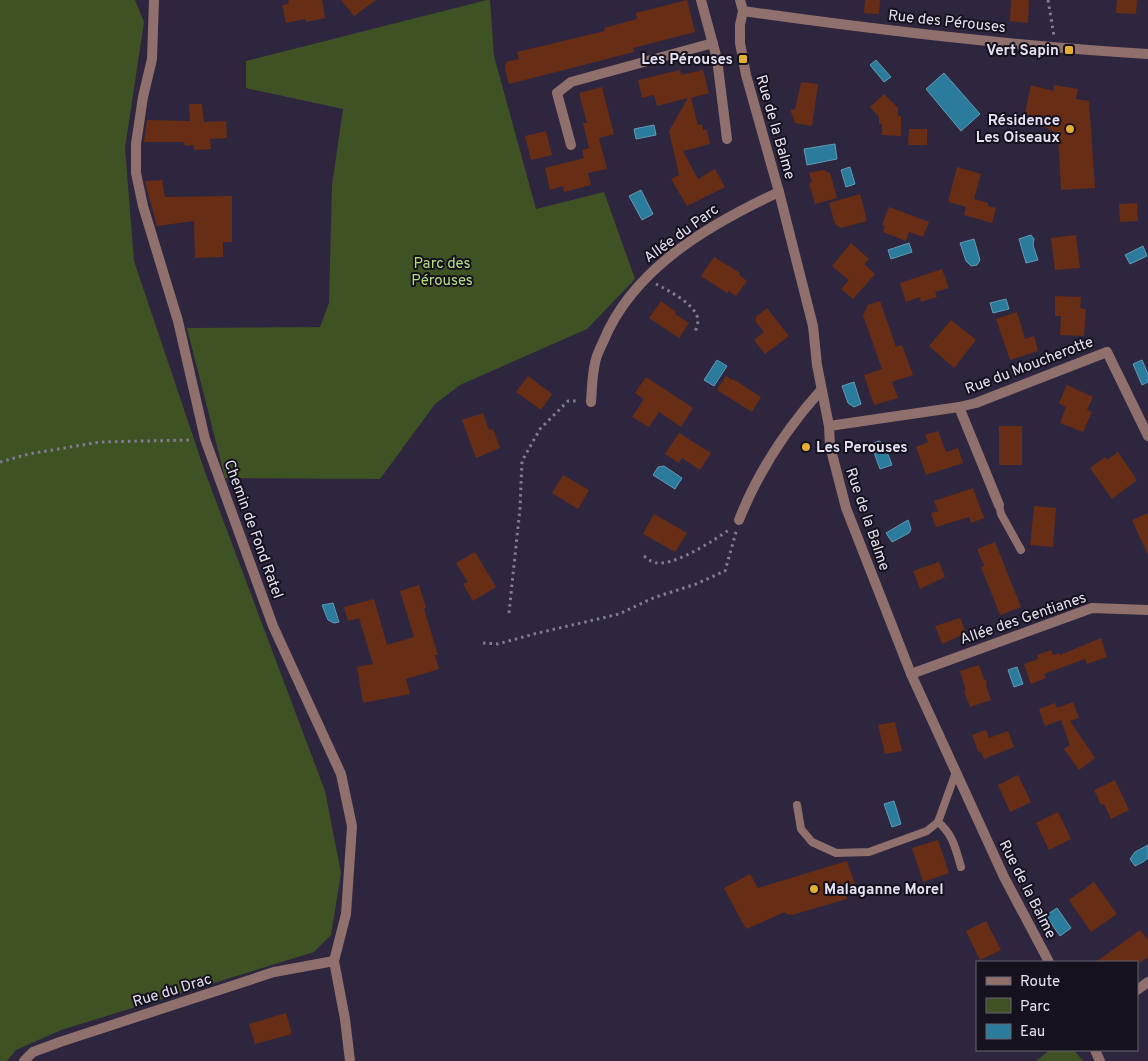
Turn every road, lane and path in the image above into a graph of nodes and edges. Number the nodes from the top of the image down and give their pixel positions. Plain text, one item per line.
1 (154, 0) edge
2 (701, 0) edge
3 (740, 0) edge
4 (1048, 0) edge
5 (743, 11) junction
6 (713, 42) junction
7 (1052, 48) junction
8 (1148, 54) edge
9 (727, 139) dead end
10 (571, 145) dead end
11 (779, 192) junction
12 (644, 279) junction
13 (695, 332) dead end
14 (822, 390) junction
15 (591, 402) joint
16 (959, 408) junction
17 (829, 426) junction
18 (1148, 436) edge
19 (205, 439) junction
20 (0, 462) edge
21 (999, 505) joint
22 (739, 520) junction
23 (1021, 550) dead end
24 (644, 556) dead end
25 (1148, 610) edge
26 (509, 613) dead end
27 (483, 643) dead end
28 (911, 674) junction
29 (956, 772) junction
30 (797, 805) dead end
31 (938, 822) junction
32 (961, 867) dead end
33 (334, 961) junction
34 (1047, 961) edge
35 (24, 1061) edge
36 (350, 1061) edge

1 - 19 street, Chemin de Fond Ratel
2 - 6 street
3 - 5 street, Rue de la Balme
4 - 7 path
5 - 7 street, Rue des Pérouses
5 - 11 street, Rue de la Balme
6 - 9 street
6 - 10 street
7 - 8 street, Rue des Pérouses
11 - 12 street, Allée du Parc
11 - 14 street, Rue de la Balme
12 - 13 path
12 - 15 street, Allée du Parc
14 - 17 street, Rue de la Balme
14 - 22 street
15 - 26 path
16 - 17 street, Rue du Moucherotte
16 - 18 street, Rue du Moucherotte
16 - 21 street, Rue du Moucherotte
17 - 28 street, Rue de la Balme
19 - 20 path
19 - 33 street, Chemin de Fond Ratel
21 - 23 lane
22 - 24 path
22 - 27 path
25 - 28 street, Allée des Gentianes
28 - 29 street, Rue de la Balme
29 - 31 lane
29 - 34 street, Rue de la Balme
30 - 31 lane
31 - 32 lane
33 - 35 street, Rue du Drac
33 - 36 street, Chemin de Fond Ratel

